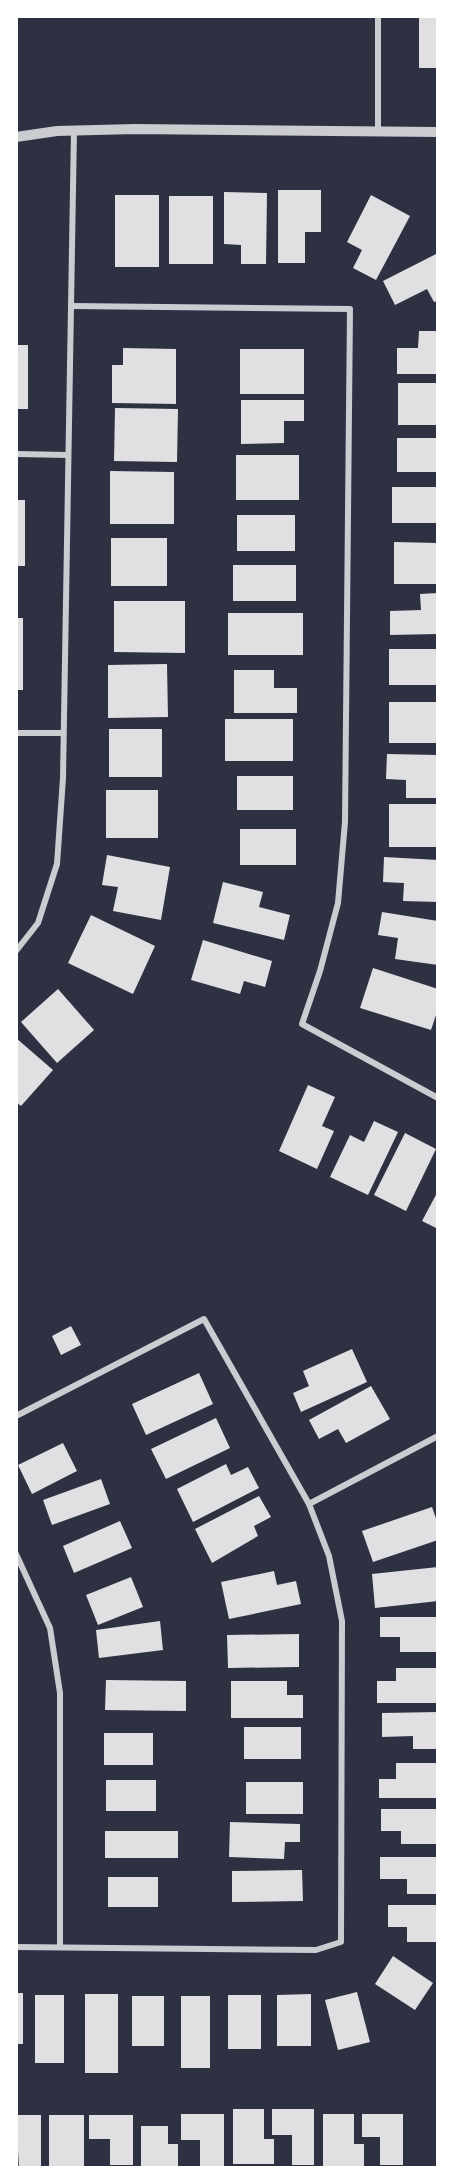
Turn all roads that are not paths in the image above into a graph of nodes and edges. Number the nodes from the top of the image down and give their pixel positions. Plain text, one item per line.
1 (378, 16) edge
2 (74, 130) junction
3 (378, 132) junction
4 (438, 132) edge
5 (16, 137) edge
6 (71, 306) junction
7 (16, 454) edge
8 (68, 454) junction
9 (16, 733) edge
10 (63, 733) junction
11 (16, 951) edge
12 (438, 1098) edge
13 (16, 1416) edge
14 (438, 1436) edge
15 (309, 1504) junction
16 (16, 1554) edge
17 (16, 1947) edge
18 (60, 1947) junction

1 - 3 street
2 - 3 street
2 - 5 street
2 - 6 street
3 - 4 street
6 - 8 street
6 - 12 street
7 - 8 street
8 - 10 street
9 - 10 street
10 - 11 street
13 - 15 street
14 - 15 street
15 - 18 street
16 - 18 street
17 - 18 street

